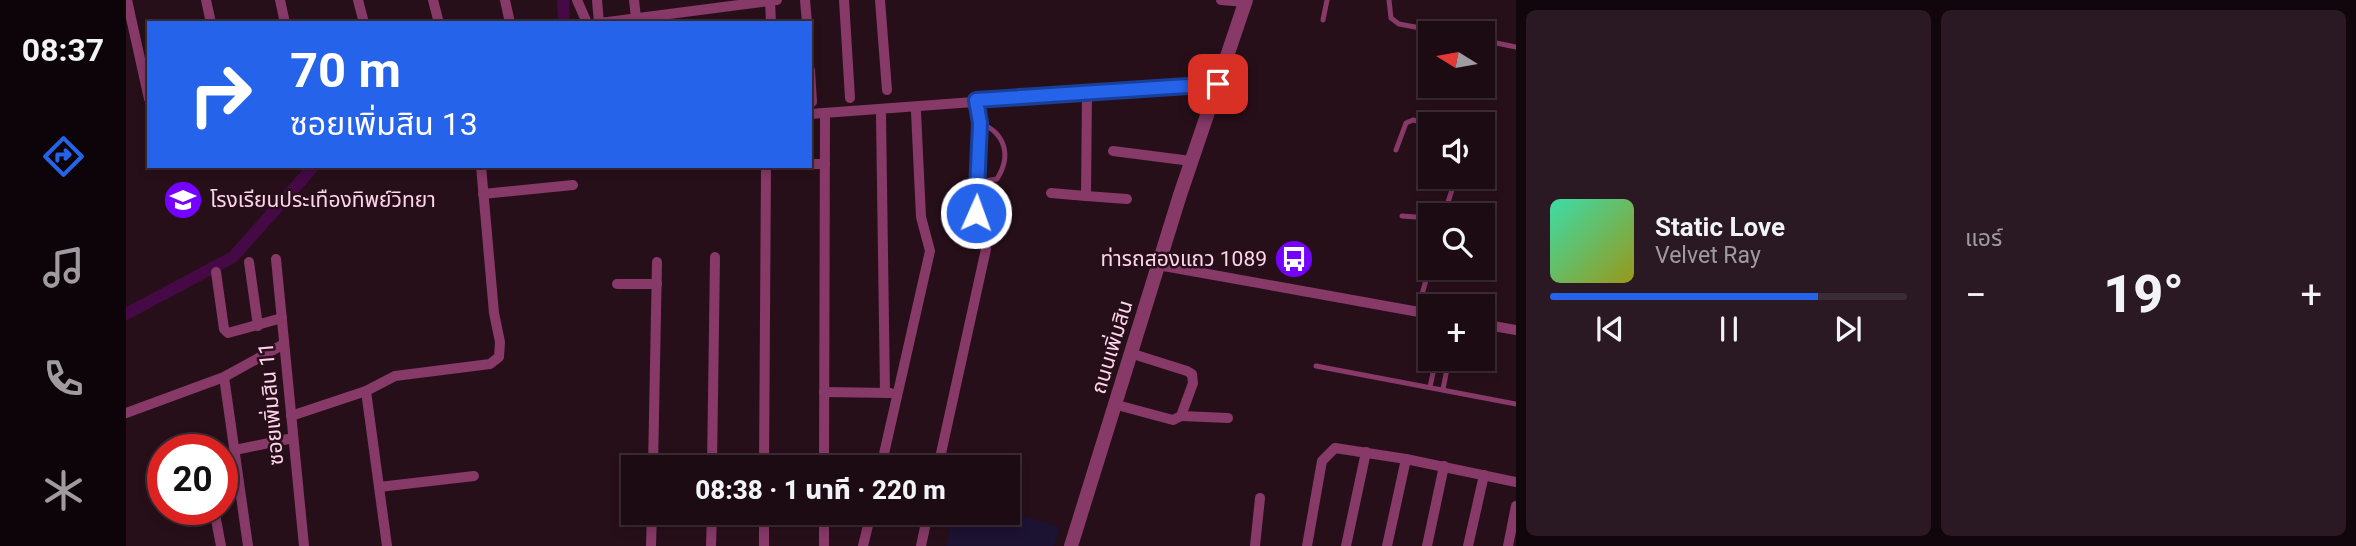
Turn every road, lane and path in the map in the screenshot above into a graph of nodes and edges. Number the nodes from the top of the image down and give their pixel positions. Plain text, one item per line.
1 (127, 0) edge
2 (206, 0) edge
3 (280, 0) edge
4 (358, 0) edge
5 (433, 0) edge
6 (505, 0) edge
7 (577, 0) edge
8 (597, 0) edge
9 (634, 0) edge
10 (672, 0) edge
11 (777, 0) edge
12 (806, 0) edge
13 (844, 0) edge
14 (880, 0) edge
15 (1221, 0) edge
16 (1327, 0) edge
17 (1389, 0) edge
18 (754, 1) edge
19 (770, 1) edge
20 (1246, 1) edge
21 (710, 4) edge
22 (674, 13) junction
23 (636, 18) junction
24 (1323, 20) dead end
25 (211, 21) edge
26 (285, 21) edge
27 (363, 21) edge
28 (438, 21) edge
29 (510, 21) edge
30 (586, 21) edge
31 (600, 21) edge
32 (614, 21) edge
33 (771, 21) edge
34 (807, 21) edge
35 (1418, 28) edge
36 (1495, 43) edge
37 (1516, 47) edge
38 (1218, 84) junction
39 (147, 90) edge
40 (887, 90) dead end
41 (1087, 92) junction
42 (850, 98) dead end
43 (976, 100) junction
44 (916, 113) dead end
45 (812, 114) edge
46 (881, 115) dead end
47 (825, 119) dead end
48 (1418, 121) edge
49 (980, 123) junction
50 (1396, 150) dead end
51 (1113, 151) dead end
52 (1191, 161) junction
53 (812, 164) edge
54 (825, 164) junction
55 (481, 168) edge
56 (766, 168) edge
57 (977, 182) junction
58 (573, 185) dead end
59 (1051, 193) dead end
60 (483, 194) junction
61 (1086, 196) junction
62 (1127, 199) dead end
63 (976, 213) dead end
64 (1402, 216) dead end
65 (1418, 217) edge
66 (986, 249) dead end
67 (715, 257) dead end
68 (276, 259) dead end
69 (249, 262) dead end
70 (657, 262) dead end
71 (1158, 265) junction
72 (216, 272) dead end
73 (1426, 280) edge
74 (617, 284) dead end
75 (657, 284) junction
76 (1417, 312) joint
77 (282, 318) junction
78 (258, 326) junction
79 (1495, 326) edge
80 (1516, 330) edge
81 (284, 344) junction
82 (1133, 354) junction
83 (1316, 366) dead end
84 (1433, 371) edge
85 (1447, 371) edge
86 (224, 377) junction
87 (1430, 387) junction
88 (1443, 389) junction
89 (366, 391) junction
90 (824, 392) junction
91 (885, 393) junction
92 (898, 393) junction
93 (1516, 404) edge
94 (1117, 405) junction
95 (126, 413) edge
96 (291, 416) junction
97 (1181, 416) junction
98 (1228, 418) dead end
99 (233, 434) edge
100 (293, 438) junction
101 (238, 449) edge
102 (1366, 452) junction
103 (653, 455) edge
104 (712, 455) edge
105 (764, 455) edge
106 (824, 455) edge
107 (884, 455) edge
108 (941, 455) edge
109 (1406, 458) junction
110 (1444, 466) junction
111 (238, 472) edge
112 (1484, 475) junction
113 (474, 476) dead end
114 (1516, 482) edge
115 (379, 487) junction
116 (1260, 498) dead end
117 (1516, 506) edge
118 (217, 525) edge
119 (652, 525) edge
120 (712, 525) edge
121 (764, 525) edge
122 (824, 525) edge
123 (868, 525) edge
124 (925, 525) edge
125 (221, 546) edge
126 (248, 546) edge
127 (304, 546) edge
128 (387, 546) edge
129 (651, 546) edge
130 (711, 546) edge
131 (764, 546) edge
132 (824, 546) edge
133 (863, 546) edge
134 (921, 546) edge
135 (1070, 546) edge
136 (1255, 546) edge
137 (1307, 546) edge
138 (1346, 546) edge
139 (1387, 546) edge
140 (1427, 546) edge
141 (1468, 546) edge
142 (1508, 546) edge

1 - 39 street
2 - 25 street
3 - 26 street
4 - 27 street
5 - 28 street
6 - 29 street
7 - 30 street
8 - 31 street
9 - 23 street
10 - 22 street
11 - 19 street
12 - 34 street
13 - 42 street
14 - 40 street
15 - 20 street
16 - 24 lane
17 - 35 lane
18 - 19 street
18 - 21 street
19 - 33 street
20 - 38 street, ถนนเพิ่มสิน
21 - 22 street
22 - 23 street
23 - 32 street
36 - 37 lane
38 - 41 street
38 - 52 street, ถนนเพิ่มสิน
41 - 43 street
41 - 61 street
43 - 45 street
43 - 49 lane
44 - 92 street
46 - 91 street
47 - 54 street
48 - 50 lane
49 - 57 lane
49 - 57 lane
51 - 52 street
52 - 71 street, ถนนเพิ่มสิน
53 - 54 street
54 - 90 street
55 - 60 street
56 - 105 street
57 - 63 lane
58 - 60 street
59 - 61 street
60 - 89 street
61 - 62 street
64 - 65 lane
66 - 108 street
67 - 104 street
68 - 77 street, ซอยเพิ่มสิน 11
69 - 78 street
70 - 75 street
71 - 76 street
71 - 82 street, ถนนเพิ่มสิน
72 - 78 street
73 - 76 lane
74 - 75 street
75 - 103 street
77 - 78 street
77 - 81 street, ซอยเพิ่มสิน 11
79 - 80 street
81 - 86 street
81 - 96 street, ซอยเพิ่มสิน 11
82 - 94 street, ถนนเพิ่มสิน
82 - 97 street
83 - 87 lane
84 - 87 lane
85 - 88 lane
86 - 95 street
86 - 99 street
87 - 88 lane
88 - 93 lane
89 - 96 street
89 - 115 street
90 - 91 street
90 - 106 street
91 - 92 street
92 - 107 street
94 - 97 street
94 - 135 street, ถนนเพิ่มสิน
96 - 100 street, ซอยเพิ่มสิน 11
97 - 98 street
100 - 101 street
100 - 127 street, ซอยเพิ่มสิน 11
102 - 109 street
102 - 137 street
102 - 138 street
109 - 110 street
109 - 139 street
110 - 112 street
110 - 140 street
111 - 126 street
112 - 114 street
112 - 141 street
113 - 115 street
115 - 128 street
116 - 136 street
117 - 142 street
118 - 125 street
119 - 129 street
120 - 130 street
121 - 131 street
122 - 132 street
123 - 133 street
124 - 134 street

